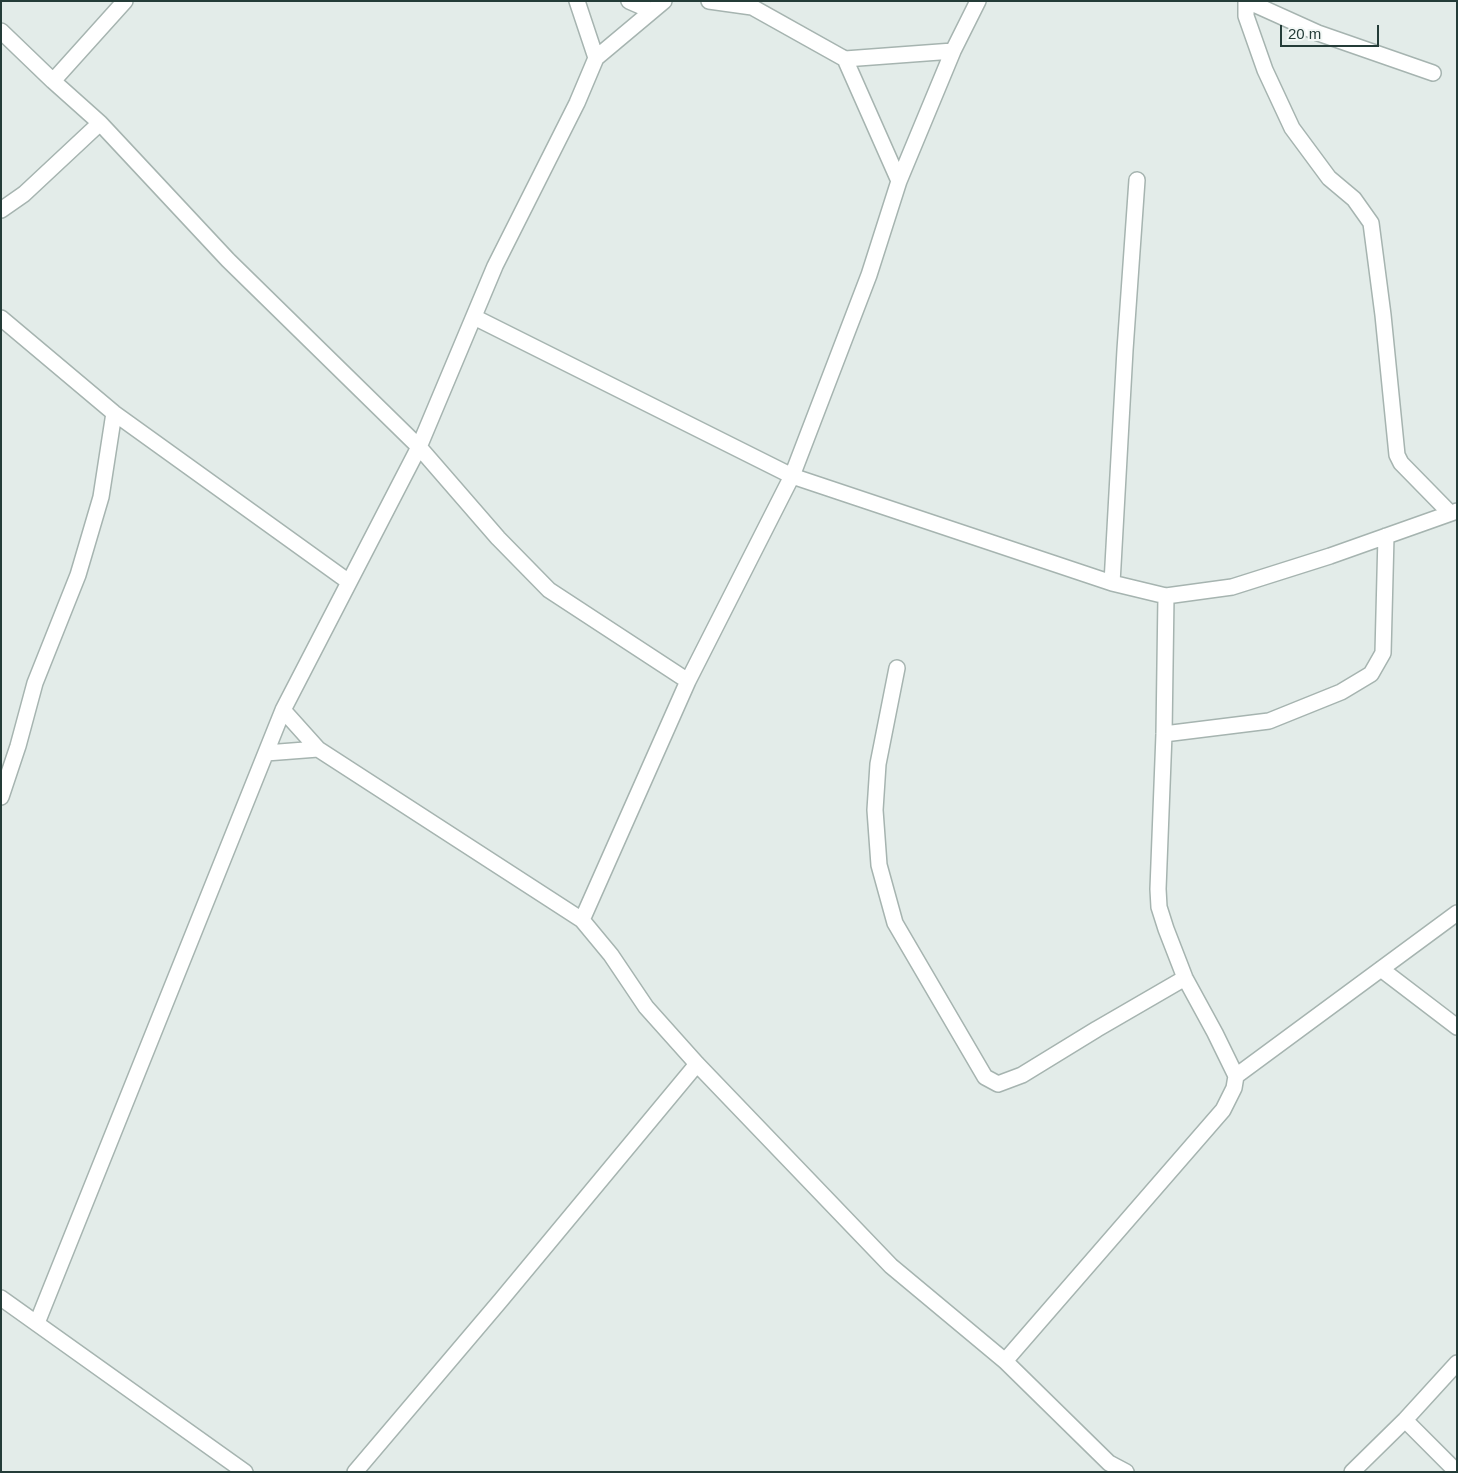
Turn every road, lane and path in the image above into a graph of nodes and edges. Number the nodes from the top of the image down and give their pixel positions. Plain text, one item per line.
1 (125, 1) edge
2 (576, 1) edge
3 (629, 1) edge
4 (709, 1) edge
5 (978, 1) edge
6 (1247, 1) edge
7 (750, 4) edge
8 (658, 6) edge
9 (1, 31) edge
10 (953, 51) junction
11 (596, 58) junction
12 (846, 60) junction
13 (1433, 73) dead end
14 (53, 81) junction
15 (100, 123) junction
16 (1137, 180) dead end
17 (900, 181) junction
18 (1, 210) edge
19 (474, 317) junction
20 (1, 318) edge
21 (114, 414) junction
22 (419, 447) junction
23 (792, 476) junction
24 (1453, 512) edge
25 (1386, 536) junction
26 (349, 582) junction
27 (1112, 584) junction
28 (1166, 596) junction
29 (897, 668) dead end
30 (688, 681) junction
31 (283, 710) junction
32 (1164, 734) junction
33 (318, 749) junction
34 (266, 753) junction
35 (1, 797) edge
36 (1457, 913) edge
37 (582, 920) junction
38 (1381, 969) junction
39 (1185, 978) junction
40 (1457, 1027) edge
41 (697, 1064) junction
42 (1236, 1076) junction
43 (1, 1298) edge
44 (37, 1323) junction
45 (1005, 1361) junction
46 (1457, 1363) edge
47 (1405, 1420) junction
48 (245, 1472) edge
49 (355, 1472) edge
50 (1126, 1472) edge
51 (1352, 1472) edge
52 (1457, 1472) edge

1 - 14 street
2 - 11 street
3 - 8 street
4 - 7 street
5 - 10 street
6 - 13 street
6 - 24 street
7 - 12 street
8 - 11 street
9 - 14 street
10 - 12 street
10 - 17 street
11 - 19 street
12 - 17 street
14 - 15 street
15 - 18 street
15 - 22 street
16 - 27 street
17 - 23 street
19 - 22 street
19 - 23 street
20 - 21 street
21 - 26 street
21 - 35 street
22 - 26 street
22 - 30 street
23 - 27 street
23 - 30 street
24 - 25 street
25 - 28 street
25 - 32 street
26 - 31 street
27 - 28 street
28 - 32 street
29 - 39 street
30 - 37 street
31 - 33 street
31 - 34 street
32 - 39 street
33 - 34 street
33 - 37 street
34 - 44 street
36 - 38 street
37 - 41 street
38 - 40 street
38 - 42 street
39 - 42 street
41 - 45 street
41 - 49 street
42 - 45 street
43 - 44 street
44 - 48 street
45 - 50 street
46 - 47 street
47 - 51 street
47 - 52 street

